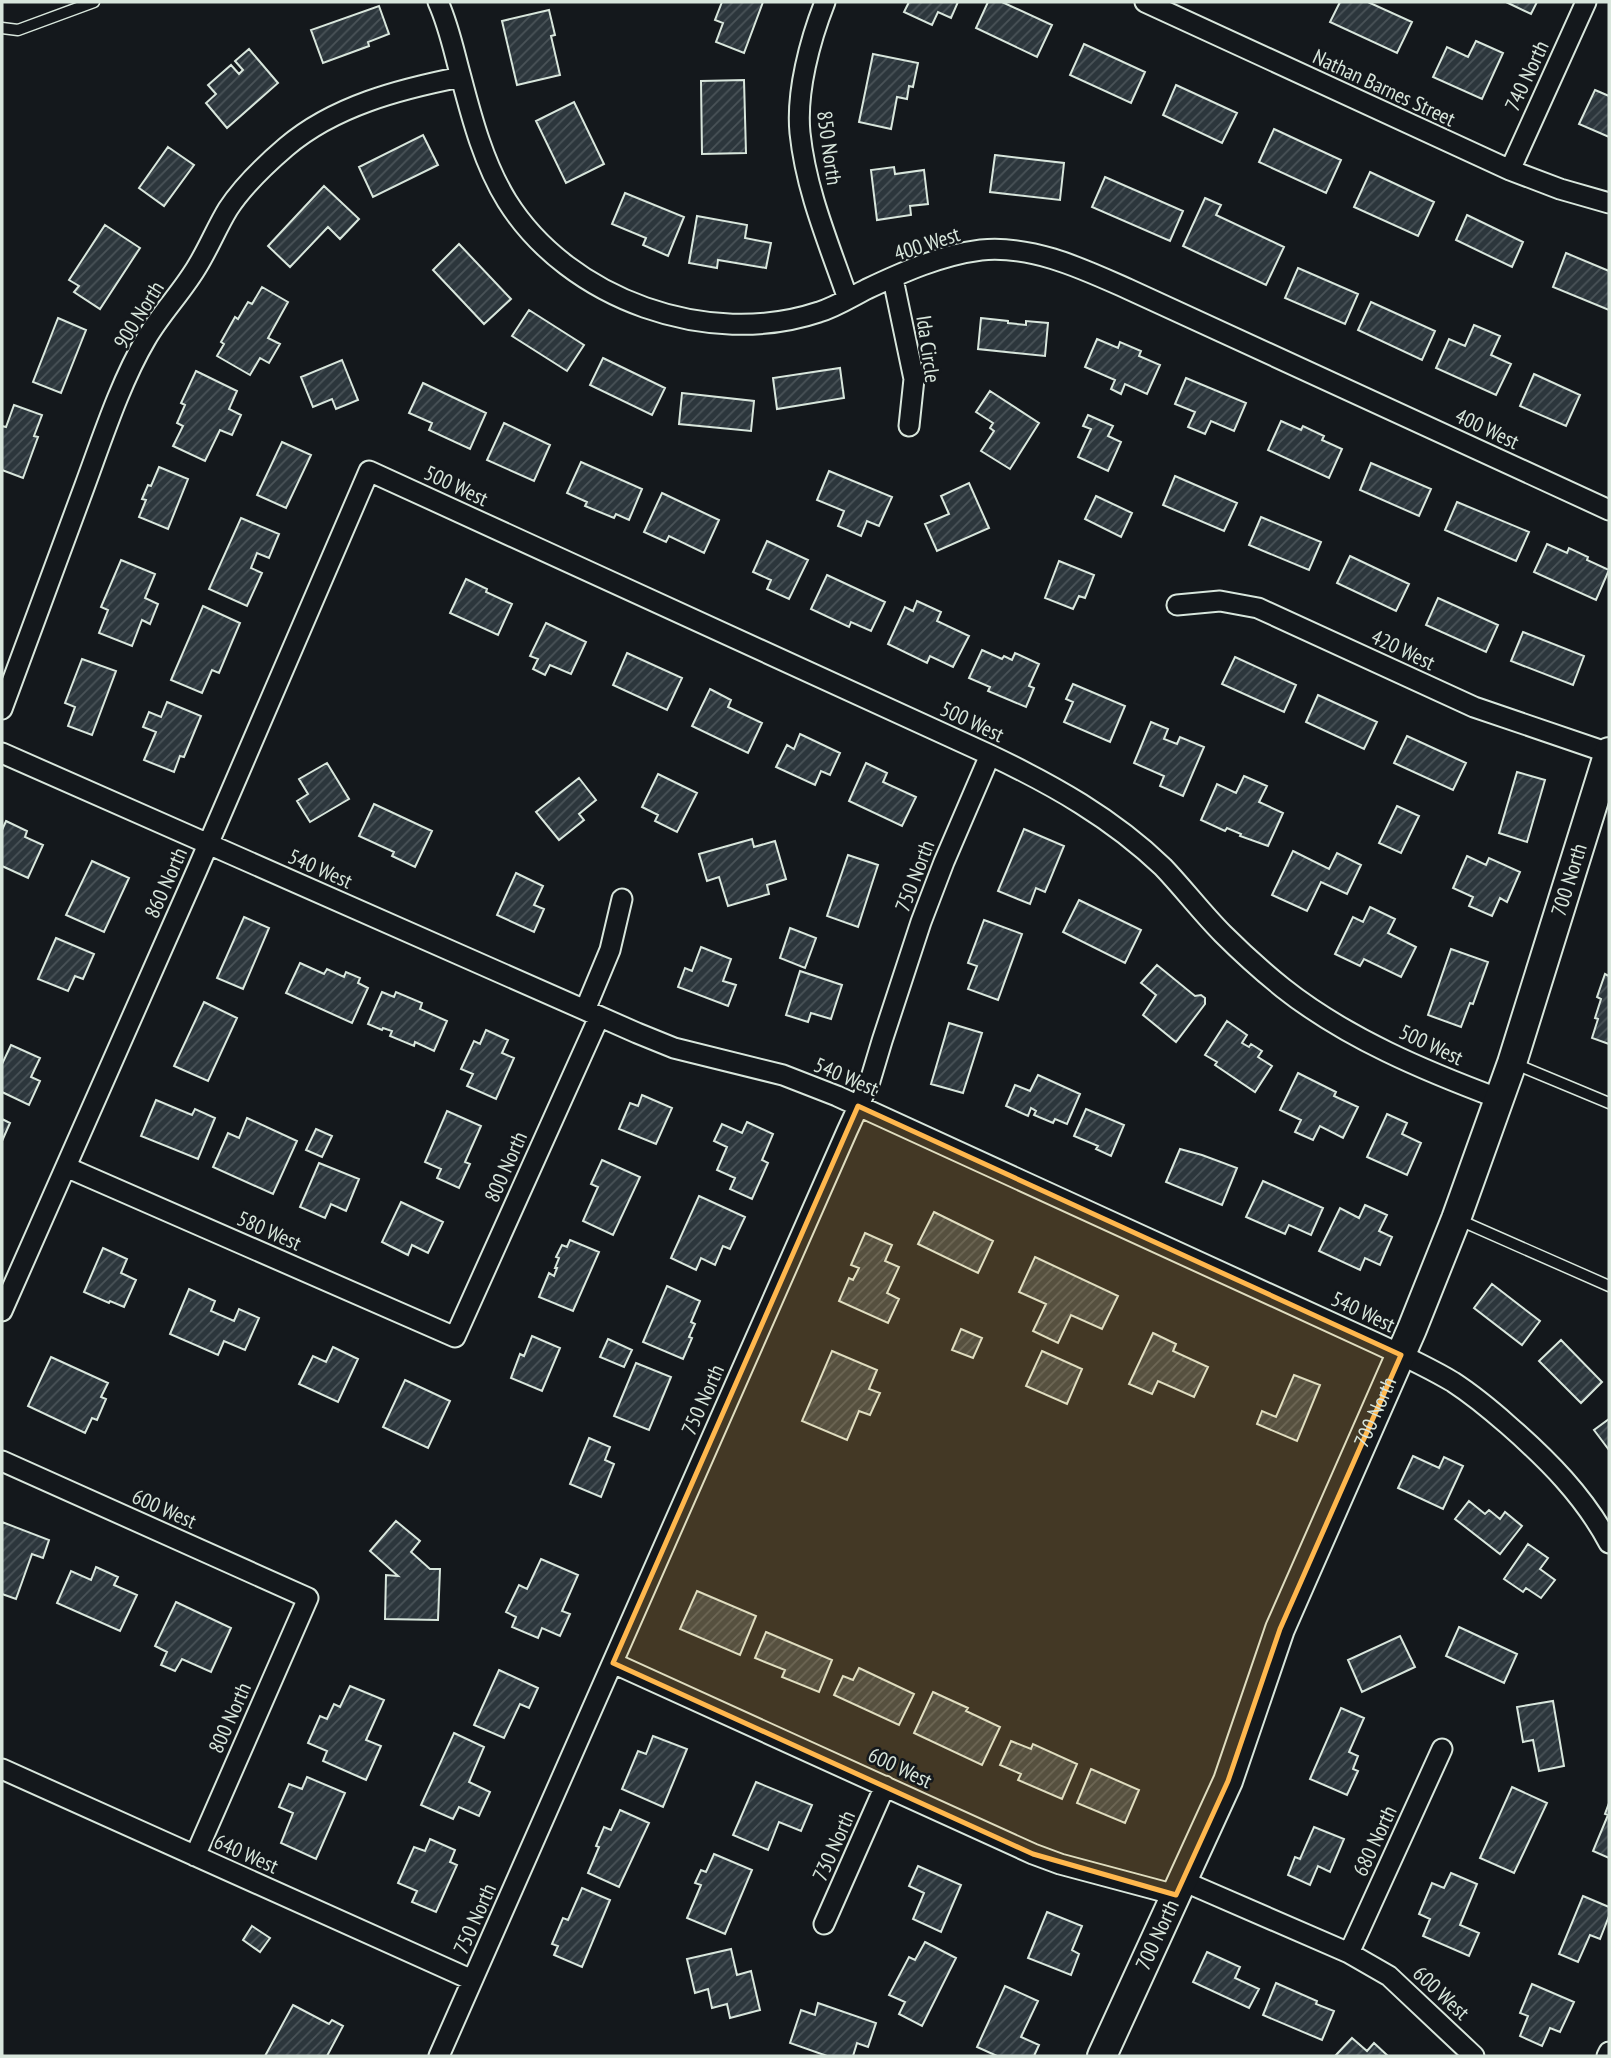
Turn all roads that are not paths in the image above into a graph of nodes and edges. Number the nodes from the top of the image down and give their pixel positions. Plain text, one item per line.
1 (94, 2) edge
2 (438, 2) edge
3 (825, 2) edge
4 (1145, 2) edge
5 (1586, 2) edge
6 (2, 28) edge
7 (461, 77) junction
8 (1510, 170) junction
9 (1609, 203) edge
10 (893, 279) junction
11 (848, 299) junction
12 (909, 426) dead end
13 (369, 471) joint
14 (1609, 510) edge
15 (1177, 605) dead end
16 (2, 709) edge
17 (1609, 753) edge
18 (2, 754) edge
19 (990, 755) junction
20 (208, 844) junction
21 (621, 899) dead end
22 (592, 1013) junction
23 (1512, 1063) junction
24 (1500, 1099) junction
25 (1609, 1103) edge
26 (858, 1106) junction
27 (66, 1167) junction
28 (1456, 1219) junction
29 (1609, 1286) edge
30 (2, 1311) edge
31 (455, 1337) joint
32 (1401, 1355) junction
33 (2, 1461) edge
34 (1609, 1544) edge
35 (308, 1598) joint
36 (613, 1663) junction
37 (1442, 1749) dead end
38 (2, 1769) edge
39 (886, 1786) junction
40 (195, 1856) junction
41 (1180, 1888) junction
42 (824, 1924) dead end
43 (1349, 1953) junction
44 (472, 1980) junction
45 (439, 2056) edge
46 (1102, 2056) edge
47 (1474, 2056) edge

1 - 6 lane
2 - 7 street, 400 West
3 - 11 street, 850 North
4 - 8 street, Nathan Barnes Street
5 - 8 street, 740 North
7 - 11 street, 400 West
7 - 16 street, 900 North
8 - 9 street, Nathan Barnes Street
10 - 11 street, 400 West
10 - 12 street, Ida Circle
10 - 14 street, 400 West
13 - 19 street, 500 West
13 - 20 street, 860 North
15 - 17 street, 420 West
17 - 23 street, 700 North
18 - 20 street, 540 West
19 - 24 street, 500 West
19 - 26 street, 750 North
20 - 22 street, 540 West
20 - 27 street, 860 North
21 - 22 street, 800 North
22 - 26 street, 540 West
22 - 31 street, 800 North
23 - 24 street, 700 North
23 - 25 lane
24 - 28 street, 700 North
26 - 32 street, 540 West
26 - 36 street, 750 North
27 - 30 street, 860 North
27 - 31 street, 580 West
28 - 29 lane
28 - 32 street, 700 North
32 - 34 street, 540 West
32 - 41 street, 700 North
33 - 35 street, 600 West
35 - 40 street, 800 North
36 - 39 street, 600 West
36 - 44 street, 750 North
37 - 43 street, 680 North
38 - 40 street, 640 West
39 - 41 street, 600 West
39 - 42 street, 730 North
40 - 44 street, 640 West
41 - 43 street, 600 West
41 - 46 street, 700 North
43 - 47 street, 600 West
44 - 45 street, 750 North

